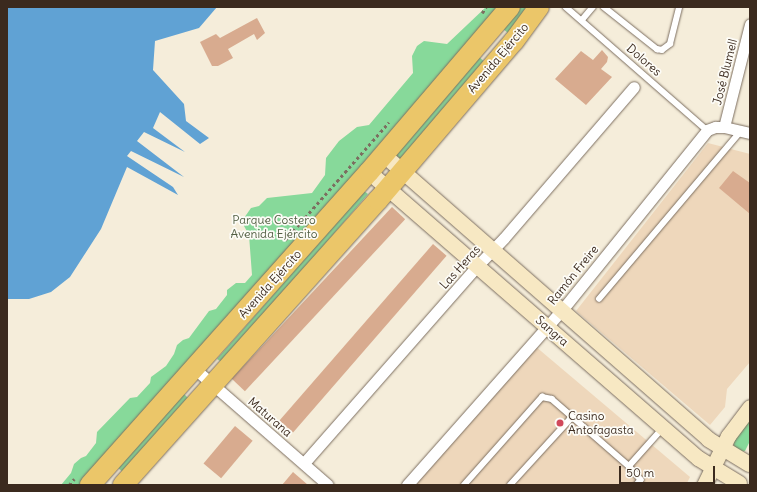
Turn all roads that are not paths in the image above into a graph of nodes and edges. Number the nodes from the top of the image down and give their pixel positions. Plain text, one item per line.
1 (510, 7) edge
2 (539, 7) edge
3 (566, 7) edge
4 (593, 7) edge
5 (604, 7) edge
6 (679, 7) edge
7 (582, 20) junction
8 (750, 24) edge
9 (634, 87) dead end
10 (724, 127) junction
11 (707, 130) junction
12 (746, 132) edge
13 (384, 155) junction
14 (402, 171) junction
15 (369, 172) junction
16 (388, 188) junction
17 (493, 250) junction
18 (478, 265) junction
19 (599, 299) dead end
20 (562, 310) junction
21 (547, 327) junction
22 (195, 369) junction
23 (214, 385) junction
24 (750, 407) edge
25 (572, 417) junction
26 (663, 428) junction
27 (722, 448) junction
28 (304, 462) junction
29 (749, 463) edge
30 (629, 466) junction
31 (713, 467) junction
32 (93, 481) edge
33 (739, 484) edge
34 (123, 485) edge
35 (328, 485) edge
36 (407, 485) edge
37 (464, 485) edge
38 (510, 485) edge
39 (637, 485) edge
40 (704, 485) edge

1 - 13 highway, Avenida Ejército
2 - 14 highway, Avenida Ejército
3 - 7 lane, Dolores
4 - 7 lane
5 - 6 lane
7 - 11 lane, Dolores
8 - 10 street, José Blumell
9 - 17 street, Las Heras
10 - 11 street
10 - 12 street
11 - 20 street, Ramón Freire
12 - 19 lane
13 - 14 street, Sangra
13 - 15 highway, Avenida Ejército
14 - 16 highway, Avenida Ejército
14 - 17 street, Sangra
15 - 16 street, Sangra
15 - 22 highway, Avenida Ejército
16 - 18 street, Sangra
16 - 23 highway, Avenida Ejército
17 - 18 street, Las Heras
17 - 20 street, Sangra
18 - 21 street, Sangra
18 - 28 street, Las Heras
20 - 21 street, Ramón Freire
20 - 27 street, Sangra
21 - 26 street, Sangra
21 - 36 street, Ramón Freire
22 - 23 street, Maturana
22 - 32 highway, Avenida Ejército
23 - 28 street, Maturana
23 - 34 highway, Avenida Ejército
24 - 27 street
25 - 30 lane
25 - 37 lane
25 - 38 lane
26 - 30 lane
26 - 31 street, Sangra
27 - 29 street, Sangra
27 - 31 street
28 - 35 street, Maturana
29 - 33 street
30 - 39 lane
31 - 33 street, Sangra
31 - 40 street

